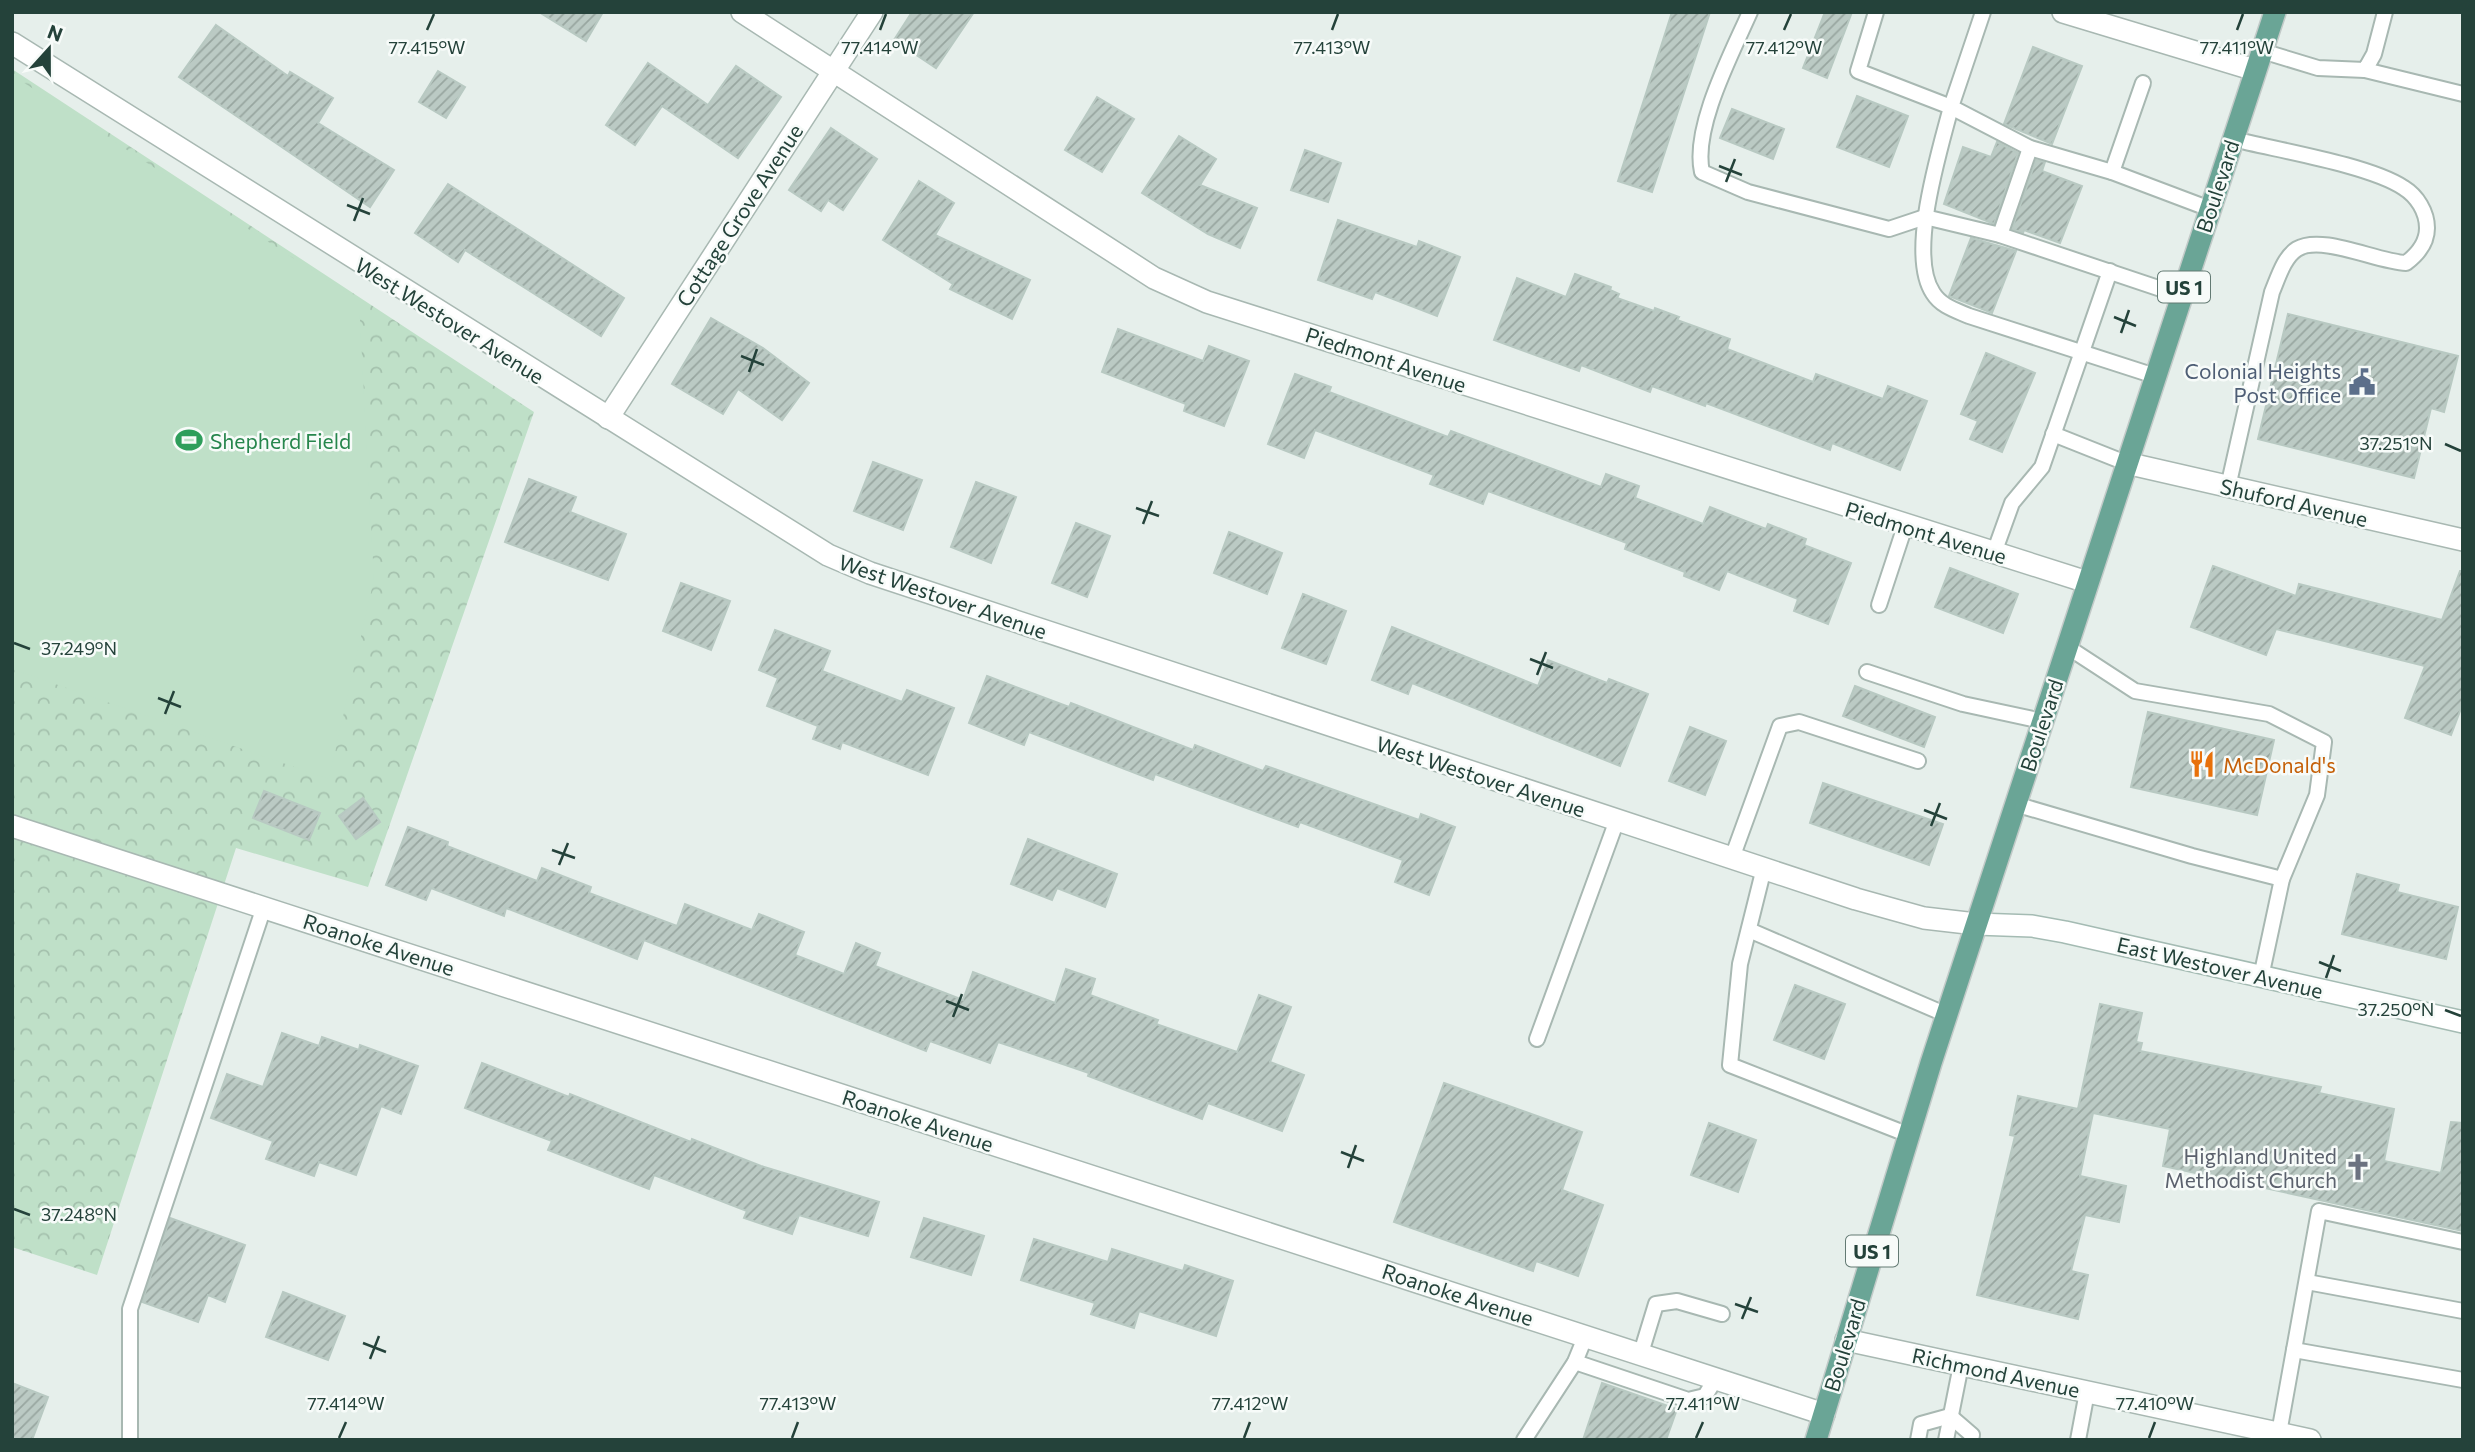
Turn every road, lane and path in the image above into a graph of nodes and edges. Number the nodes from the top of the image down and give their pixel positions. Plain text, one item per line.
1 (742, 12) edge
2 (872, 12) edge
3 (1750, 12) edge
4 (1876, 12) edge
5 (1983, 12) edge
6 (2063, 12) edge
7 (2275, 12) edge
8 (2385, 12) edge
9 (12, 44) edge
10 (2259, 60) junction
11 (2365, 70) junction
12 (834, 71) junction
13 (2143, 83) dead end
14 (2463, 94) edge
15 (1951, 107) junction
16 (2232, 139) junction
17 (2031, 148) junction
18 (2112, 172) junction
19 (2210, 209) junction
20 (1924, 217) junction
21 (2000, 235) junction
22 (2110, 271) junction
23 (2182, 296) junction
24 (2083, 351) junction
25 (2155, 376) junction
26 (608, 418) junction
27 (2053, 434) junction
28 (2126, 463) junction
29 (2228, 487) junction
30 (1905, 526) junction
31 (2462, 535) edge
32 (1994, 553) junction
33 (2087, 582) junction
34 (1879, 605) dead end
35 (2066, 646) junction
36 (1867, 672) dead end
37 (2042, 721) junction
38 (1918, 761) dead end
39 (2015, 804) junction
40 (1617, 820) junction
41 (12, 826) edge
42 (1732, 858) junction
43 (1765, 869) junction
44 (2282, 879) junction
45 (264, 907) junction
46 (1976, 924) junction
47 (1749, 930) junction
48 (2261, 976) junction
49 (1947, 1015) junction
50 (2463, 1022) edge
51 (1537, 1039) dead end
52 (1909, 1135) junction
53 (2463, 1242) edge
54 (2307, 1282) junction
55 (2463, 1311) edge
56 (1722, 1314) dead end
57 (1586, 1335) junction
58 (1846, 1340) junction
59 (2294, 1350) junction
60 (1641, 1353) junction
61 (1574, 1362) junction
62 (1961, 1365) junction
63 (1716, 1378) junction
64 (2463, 1380) edge
65 (2087, 1392) junction
66 (1824, 1413) junction
67 (1950, 1416) junction
68 (2279, 1433) junction
69 (130, 1440) edge
70 (1524, 1440) edge
71 (1816, 1440) edge
72 (1918, 1440) edge
73 (1946, 1440) edge
74 (1972, 1440) edge
75 (2078, 1440) edge
76 (2310, 1440) edge

1 - 12 street, Piedmont Avenue
2 - 12 street, Cottage Grove Avenue
3 - 20 lane
4 - 15 lane
5 - 15 lane
6 - 10 street
7 - 10 main road, Boulevard / US 1
8 - 11 lane
9 - 26 street, West Westover Avenue
10 - 11 lane
10 - 16 main road, Boulevard / US 1
11 - 14 lane
12 - 26 street, Cottage Grove Avenue
12 - 30 street, Piedmont Avenue
13 - 18 lane
15 - 17 lane
15 - 20 lane
16 - 19 main road, Boulevard / US 1
16 - 29 lane
17 - 18 lane
17 - 21 lane
18 - 19 lane
19 - 23 main road, Boulevard / US 1
20 - 21 lane
20 - 24 lane
21 - 22 lane
22 - 23 lane
22 - 24 lane
23 - 25 main road, Boulevard / US 1
24 - 25 lane
24 - 27 lane
25 - 28 main road, Boulevard / US 1
26 - 40 street, West Westover Avenue
27 - 28 lane
27 - 32 lane
28 - 29 street, Shuford Avenue
28 - 33 main road, Boulevard / US 1
29 - 31 street, Shuford Avenue
30 - 32 street, Piedmont Avenue
30 - 34 lane
32 - 33 street, Piedmont Avenue
33 - 35 main road, Boulevard / US 1
35 - 37 main road, Boulevard / US 1
35 - 44 lane
36 - 37 lane
37 - 39 main road, Boulevard / US 1
38 - 42 lane
39 - 44 lane
39 - 46 main road, Boulevard / US 1
40 - 42 street, West Westover Avenue
40 - 51 lane
41 - 45 street, Roanoke Avenue
42 - 43 street, West Westover Avenue
43 - 46 street, West Westover Avenue
43 - 47 lane
44 - 48 lane
45 - 57 street, Roanoke Avenue
45 - 69 lane
46 - 48 street, East Westover Avenue
46 - 49 main road, Boulevard / US 1
47 - 49 lane
47 - 52 lane
48 - 50 street, East Westover Avenue
49 - 52 main road, Boulevard / US 1
52 - 58 main road, Boulevard / US 1
53 - 54 lane
54 - 55 lane
54 - 59 lane
56 - 60 lane
57 - 60 street, Roanoke Avenue
57 - 61 lane
58 - 62 street, Richmond Avenue
58 - 66 main road, Boulevard / US 1
59 - 64 lane
59 - 68 lane
60 - 63 street, Roanoke Avenue
61 - 63 lane
61 - 70 lane
62 - 65 street, Richmond Avenue
62 - 67 lane
63 - 66 street, Roanoke Avenue
65 - 68 street, Richmond Avenue
65 - 75 lane
66 - 71 main road, Boulevard / US 1
67 - 72 lane
67 - 73 lane
67 - 74 lane
68 - 76 street, Richmond Avenue

